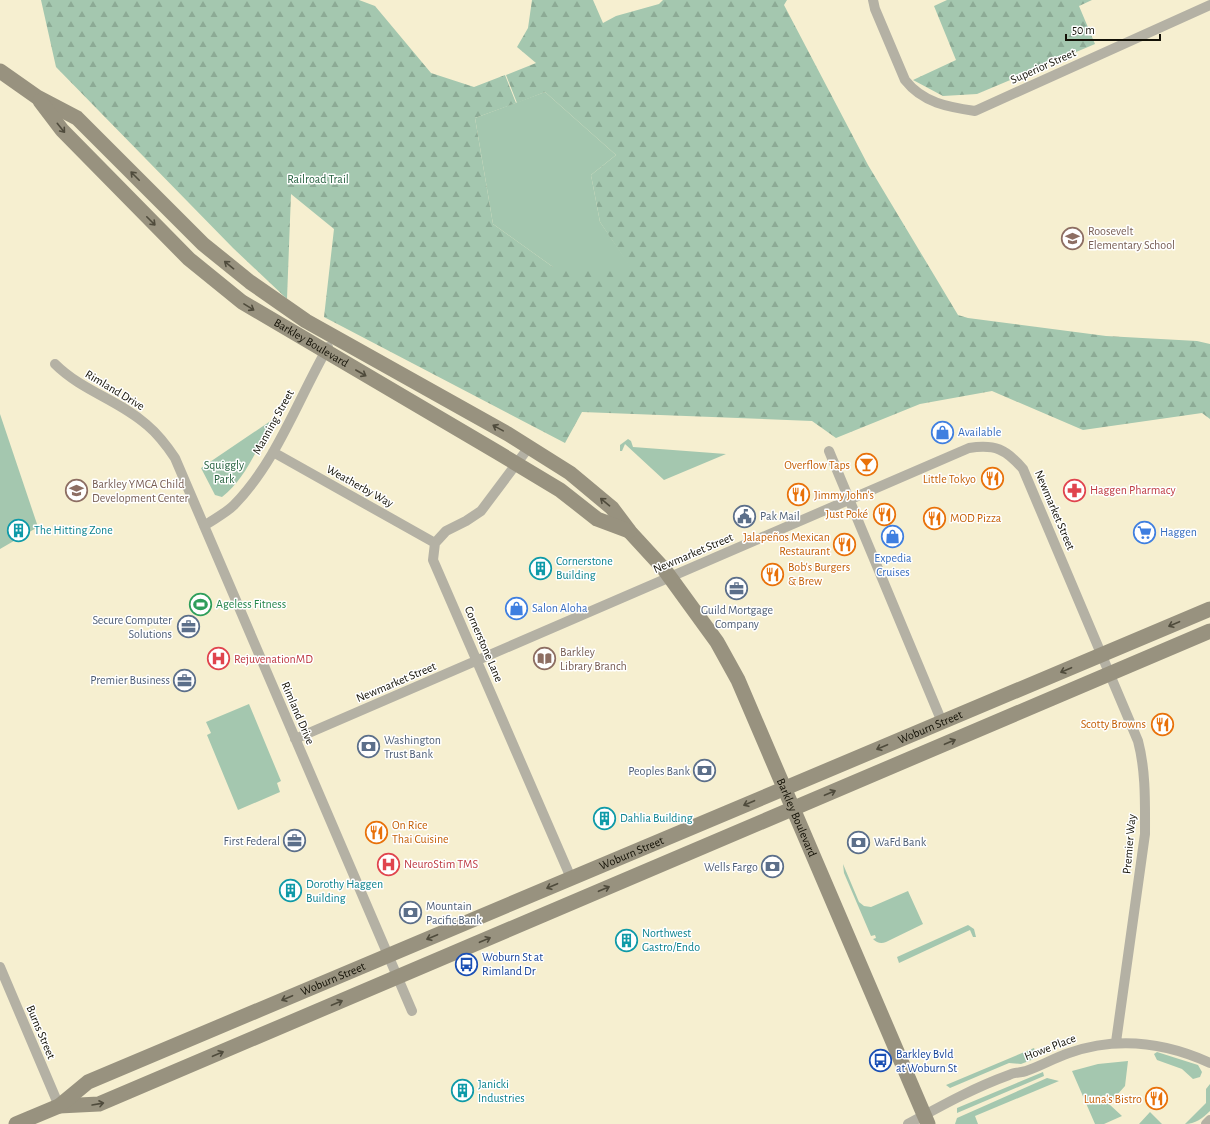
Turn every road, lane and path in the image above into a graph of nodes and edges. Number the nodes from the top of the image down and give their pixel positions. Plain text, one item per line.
1 (873, 0) edge
2 (1210, 5) edge
3 (0, 71) edge
4 (37, 97) junction
5 (334, 336) junction
6 (325, 352) junction
7 (55, 364) dead end
8 (529, 447) junction
9 (829, 451) dead end
10 (272, 452) junction
11 (516, 464) junction
12 (849, 500) junction
13 (204, 526) junction
14 (630, 532) junction
15 (436, 543) junction
16 (670, 577) junction
17 (1210, 609) edge
18 (1210, 631) edge
19 (1102, 654) junction
20 (477, 661) junction
21 (1110, 674) junction
22 (942, 722) junction
23 (295, 739) junction
24 (785, 788) junction
25 (794, 808) junction
26 (571, 878) junction
27 (388, 956) junction
28 (0, 967) edge
29 (397, 977) junction
30 (412, 1011) dead end
31 (1116, 1042) junction
32 (1210, 1063) edge
33 (59, 1106) junction
34 (926, 1119) edge
35 (1210, 1120) edge
36 (16, 1124) edge
37 (908, 1124) edge
38 (1206, 1124) edge

1 - 2 street, Superior Street
3 - 4 main road, Barkley Boulevard
5 -> 4 main road, Barkley Boulevard
4 -> 6 main road, Barkley Boulevard
5 - 6 street, Manning Street
8 -> 5 main road, Barkley Boulevard
6 - 10 street, Manning Street
6 -> 11 main road, Barkley Boulevard
7 - 13 street, Rimland Drive
8 - 11 street
14 -> 8 main road, Barkley Boulevard
9 - 12 street
10 - 13 street, Manning Street
10 - 15 street, Weatherby Way
11 - 14 main road, Barkley Boulevard
11 - 15 street
12 - 16 street, Newmarket Street
12 - 19 street, Newmarket Street
12 - 22 street
13 - 23 street, Rimland Drive
14 - 16 main road, Barkley Boulevard
15 - 20 street, Cornerstone Lane
16 - 20 street, Newmarket Street
16 - 24 main road, Barkley Boulevard
17 -> 19 main road, Woburn Street
18 - 21 main road, Woburn Street
19 - 21 street, Premier Way
19 -> 22 main road, Woburn Street
20 - 23 street, Newmarket Street
20 - 26 street, Cornerstone Lane
25 -> 21 main road, Woburn Street
21 - 31 street, Premier Way
22 -> 24 main road, Woburn Street
23 - 27 street, Rimland Drive
24 - 25 main road, Barkley Boulevard
24 -> 26 main road, Woburn Street
29 -> 25 main road, Woburn Street
25 - 34 main road, Barkley Boulevard
26 -> 27 main road, Woburn Street
27 - 29 street, Rimland Drive
27 -> 33 main road, Woburn Street
28 - 33 street, Burns Street
29 - 30 street, Rimland Drive
33 -> 29 main road, Woburn Street
31 - 32 street, Howe Place
31 - 34 street, Howe Place
33 - 36 main road, Woburn Street
34 - 37 street, Howe Place
35 - 38 street

